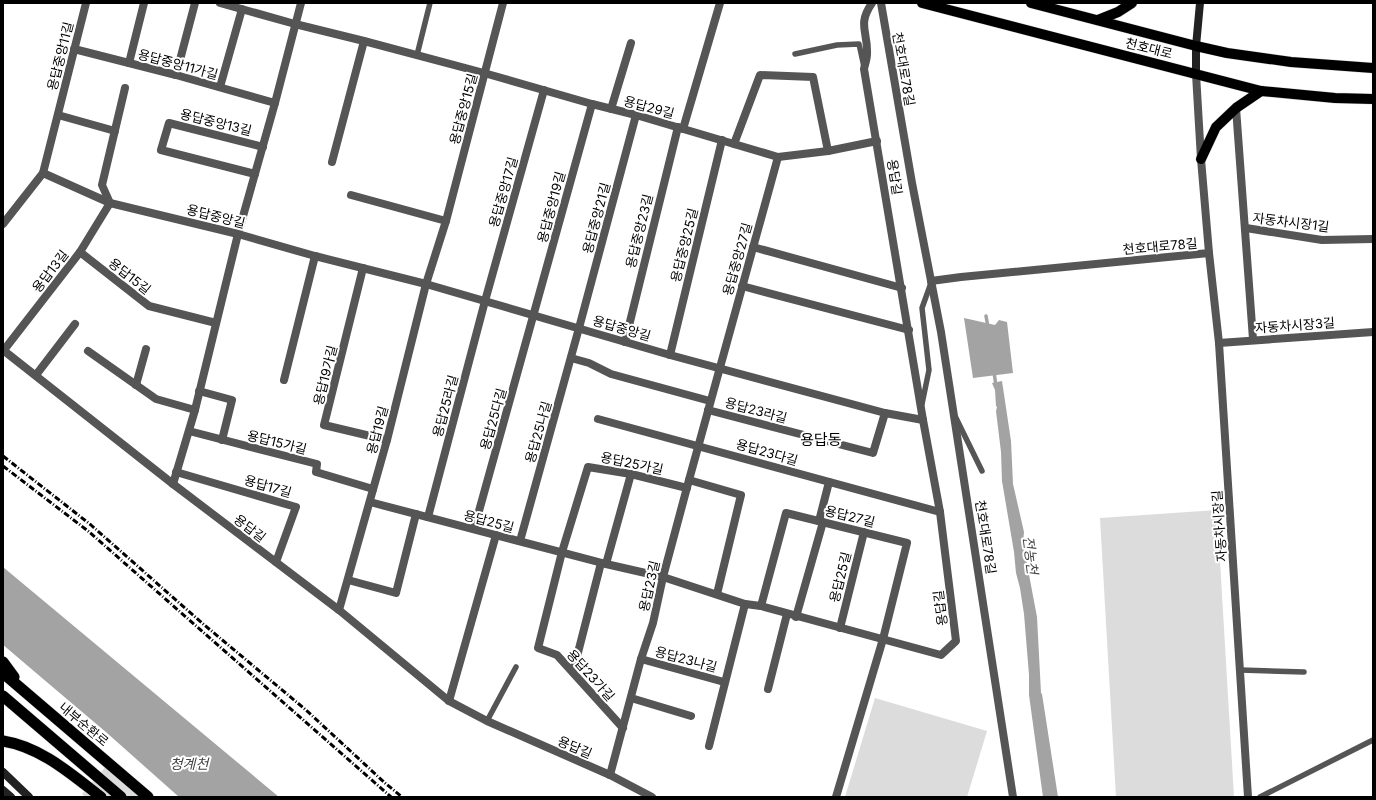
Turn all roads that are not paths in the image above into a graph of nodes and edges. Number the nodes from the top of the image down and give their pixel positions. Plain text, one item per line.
1 (86, 3) edge
2 (144, 3) edge
3 (195, 3) edge
4 (220, 3) edge
5 (301, 3) edge
6 (430, 3) edge
7 (503, 3) edge
8 (720, 3) edge
9 (872, 3) edge
10 (881, 3) edge
11 (922, 3) edge
12 (1031, 3) edge
13 (1132, 3) edge
14 (1200, 3) edge
15 (242, 9) junction
16 (1098, 20) junction
17 (295, 24) junction
18 (364, 41) junction
19 (631, 43) dead end
20 (1196, 46) junction
21 (74, 49) junction
22 (795, 54) dead end
23 (417, 55) junction
24 (130, 63) junction
25 (1373, 68) edge
26 (864, 69) junction
27 (484, 73) junction
28 (1196, 74) junction
29 (176, 75) junction
30 (220, 87) junction
31 (125, 88) dead end
32 (544, 90) junction
33 (1261, 91) junction
34 (1373, 99) edge
35 (275, 103) junction
36 (592, 104) junction
37 (1236, 108) junction
38 (611, 109) junction
39 (58, 115) junction
40 (636, 115) junction
41 (680, 128) junction
42 (115, 131) junction
43 (722, 140) junction
44 (877, 140) junction
45 (734, 144) junction
46 (263, 147) junction
47 (828, 151) junction
48 (778, 157) junction
49 (1201, 159) junction
50 (332, 162) dead end
51 (43, 172) junction
52 (255, 174) junction
53 (351, 195) dead end
54 (110, 203) junction
55 (446, 221) junction
56 (3, 224) edge
57 (1246, 228) junction
58 (238, 234) junction
59 (1373, 239) edge
60 (753, 247) junction
61 (80, 252) junction
62 (1209, 253) junction
63 (315, 256) junction
64 (364, 268) junction
65 (931, 281) junction
66 (426, 284) junction
67 (742, 286) junction
68 (902, 288) junction
69 (485, 301) junction
70 (534, 315) junction
71 (216, 323) junction
72 (75, 324) dead end
73 (579, 328) junction
74 (909, 330) junction
75 (1373, 332) edge
76 (1253, 339) junction
77 (625, 342) junction
78 (1219, 343) junction
79 (146, 349) dead end
80 (3, 350) edge
81 (88, 351) dead end
82 (670, 355) junction
83 (571, 358) junction
84 (719, 368) junction
85 (36, 375) junction
86 (284, 380) dead end
87 (136, 385) junction
88 (199, 391) junction
89 (709, 406) junction
90 (921, 408) junction
91 (195, 410) junction
92 (885, 413) junction
93 (954, 414) junction
94 (598, 419) dead end
95 (923, 420) junction
96 (189, 431) junction
97 (222, 440) junction
98 (387, 440) junction
99 (698, 446) junction
100 (982, 471) dead end
101 (176, 472) junction
102 (631, 474) junction
103 (829, 482) junction
104 (173, 484) junction
105 (688, 484) junction
106 (374, 489) junction
107 (370, 502) junction
108 (940, 512) junction
109 (416, 514) junction
110 (428, 517) junction
111 (821, 521) junction
112 (474, 529) junction
113 (864, 532) junction
114 (496, 535) junction
115 (520, 541) junction
116 (562, 552) junction
117 (276, 562) junction
118 (604, 563) junction
119 (663, 577) junction
120 (348, 580) junction
121 (717, 594) junction
122 (744, 604) junction
123 (761, 606) junction
124 (340, 610) junction
125 (787, 614) junction
126 (796, 617) junction
127 (840, 628) junction
128 (883, 640) junction
129 (641, 660) junction
130 (3, 662) edge
131 (516, 667) dead end
132 (1240, 670) junction
133 (573, 672) junction
134 (1304, 672) dead end
135 (3, 673) edge
136 (724, 682) junction
137 (768, 689) dead end
138 (25, 692) junction
139 (3, 696) edge
140 (631, 698) junction
141 (449, 701) junction
142 (690, 716) dead end
143 (487, 722) junction
144 (623, 728) junction
145 (1373, 740) edge
146 (3, 741) edge
147 (709, 746) dead end
148 (3, 772) edge
149 (610, 775) junction
150 (3, 790) edge
151 (11, 797) edge
152 (29, 797) edge
153 (101, 797) edge
154 (121, 797) edge
155 (148, 797) edge
156 (652, 797) edge
157 (836, 797) edge
158 (1013, 797) edge
159 (1248, 797) edge
160 (1260, 797) edge

1 - 21 street, 용답중앙11길
2 - 24 street
3 - 29 street
4 - 15 street, 용답29길
5 - 17 street, 용답중앙13길
6 - 23 lane
7 - 27 street, 용답중앙15길
8 - 41 street, 용답중앙23길
9 - 26 street, 용답길
10 - 65 street, 천호대로78길
11 - 28 main road, 천호대로
12 - 16 main road, 천호대로
13 - 16 main road
14 - 20 main road, 천호대로78길
15 - 17 street, 용답29길
15 - 30 street
16 - 20 main road, 천호대로
17 - 18 street, 용답29길
17 - 35 street, 용답중앙13길
18 - 23 street, 용답29길
18 - 50 street
19 - 38 street
20 - 25 main road, 천호대로
20 - 28 main road, 천호대로78길
21 - 24 street, 용답중앙11가길
21 - 39 street, 용답중앙11길
22 - 26 lane
23 - 27 street, 용답29길
24 - 29 street, 용답중앙11가길
26 - 44 street, 용답길
27 - 32 street, 용답29길
27 - 55 street, 용답중앙15길
28 - 33 main road, 천호대로
28 - 49 street, 천호대로78길
29 - 30 street, 용답중앙11가길
30 - 35 street, 용답중앙11가길
31 - 42 street
32 - 36 street, 용답29길
32 - 69 street, 용답중앙17길
33 - 34 main road, 천호대로
33 - 37 main road
35 - 46 street, 용답중앙13길
36 - 38 street, 용답29길
36 - 70 street, 용답중앙19길
37 - 49 main road
37 - 57 street
38 - 40 street, 용답29길
39 - 42 street
39 - 51 street, 용답중앙11길
40 - 41 street, 용답29길
40 - 73 street, 용답중앙21길
41 - 43 street, 용답29길
41 - 77 street, 용답중앙23길
42 - 54 street
43 - 45 street, 용답29길
43 - 82 street, 용답중앙25길
44 - 47 street, 용답29길
44 - 68 street, 용답길
45 - 47 street
45 - 48 street, 용답29길
46 - 52 street, 용답중앙13길
46 - 52 street, 용답중앙13길
47 - 48 street, 용답29길
48 - 60 street, 용답중앙27길
49 - 62 street, 천호대로78길
51 - 54 street, 용답중앙길
51 - 56 street
52 - 58 street, 용답중앙13길
53 - 55 street
54 - 58 street, 용답중앙길
54 - 61 street, 용답13길
55 - 66 street, 용답중앙15길
57 - 59 street, 자동차시장1길
57 - 76 street, 자동차시장1길
58 - 63 street, 용답중앙길
58 - 71 street
60 - 67 street, 용답중앙27길
60 - 68 street
61 - 71 street, 용답15길
61 - 80 street, 용답13길
62 - 65 street, 천호대로78길
62 - 78 street, 자동차시장길
63 - 64 street, 용답중앙길
63 - 86 street
64 - 66 street, 용답중앙길
64 - 98 street, 용답19가길
65 - 90 lane
65 - 93 street, 천호대로78길
66 - 69 street, 용답중앙길
66 - 98 street, 용답19길
67 - 74 street
67 - 84 street, 용답중앙27길
68 - 74 street, 용답길
69 - 70 street, 용답중앙길
69 - 110 street, 용답25라길
70 - 73 street, 용답중앙길
70 - 112 street, 용답25다길
71 - 88 street
72 - 85 street
73 - 77 street, 용답중앙길
73 - 83 street, 용답25나길
74 - 90 street, 용답길
75 - 76 street, 자동차시장3길
76 - 78 street, 자동차시장3길
77 - 82 street, 용답중앙길
78 - 132 street, 자동차시장길
79 - 87 street
80 - 85 street, 용답길
81 - 87 street
82 - 84 street, 용답중앙길
83 - 89 street
83 - 115 street, 용답25나길
84 - 89 street, 용답23길
84 - 92 street, 용답중앙길
85 - 104 street, 용답길
87 - 91 street
88 - 91 street
88 - 97 street
89 - 92 street, 용답23라길
89 - 99 street, 용답23길
90 - 95 street, 용답길
91 - 96 street
92 - 95 street, 용답중앙길
93 - 100 lane
93 - 158 street, 천호대로78길
94 - 99 street
95 - 108 street, 용답길
96 - 97 street, 용답15가길
96 - 101 street
97 - 106 street, 용답15가길
98 - 106 street, 용답19길
99 - 103 street, 용답23다길
99 - 105 street, 용답23길
101 - 104 street
101 - 117 street, 용답17길
102 - 105 street, 용답25가길
102 - 116 street, 용답25가길
102 - 118 street
103 - 108 street, 용답23다길
103 - 111 street
104 - 117 street, 용답길
105 - 119 street, 용답23길
105 - 121 street
106 - 107 street, 용답19길
107 - 109 street, 용답25길
107 - 120 street, 용답19길
108 - 128 street, 용답길
109 - 110 street, 용답25길
109 - 120 street
110 - 112 street, 용답25길
111 - 113 street, 용답27길
111 - 123 street, 용답27길
111 - 126 street
112 - 114 street, 용답25길
113 - 127 street, 용답25길
113 - 128 street, 용답27길
114 - 115 street, 용답25길
114 - 141 street
115 - 116 street, 용답25길
116 - 118 street, 용답25길
116 - 133 street, 용답23가길
117 - 124 street, 용답길
118 - 119 street, 용답25길
118 - 133 street
119 - 121 street, 용답25길
119 - 129 street, 용답23길
120 - 124 street, 용답19길
121 - 122 street, 용답25길
122 - 123 street, 용답25길
122 - 136 street, 용답23나길
123 - 125 street, 용답25길
124 - 141 street, 용답길
125 - 126 street, 용답25길
125 - 137 street
126 - 127 street, 용답25길
127 - 128 street, 용답25길
128 - 157 street
129 - 136 street, 용답23나길
129 - 140 street, 용답23길
130 - 138 highway
131 - 143 lane
132 - 134 lane
132 - 159 street, 자동차시장길
133 - 144 street, 용답23가길
135 - 138 highway, 내부순환로
136 - 147 street, 용답23나길
138 - 155 highway, 내부순환로
139 - 154 highway
140 - 142 street
140 - 144 street, 용답23길
141 - 143 street, 용답길
143 - 149 street, 용답길
144 - 149 street, 용답23길
145 - 160 lane
146 - 153 highway
148 - 152 main road
149 - 156 street, 용답길
150 - 151 main road

